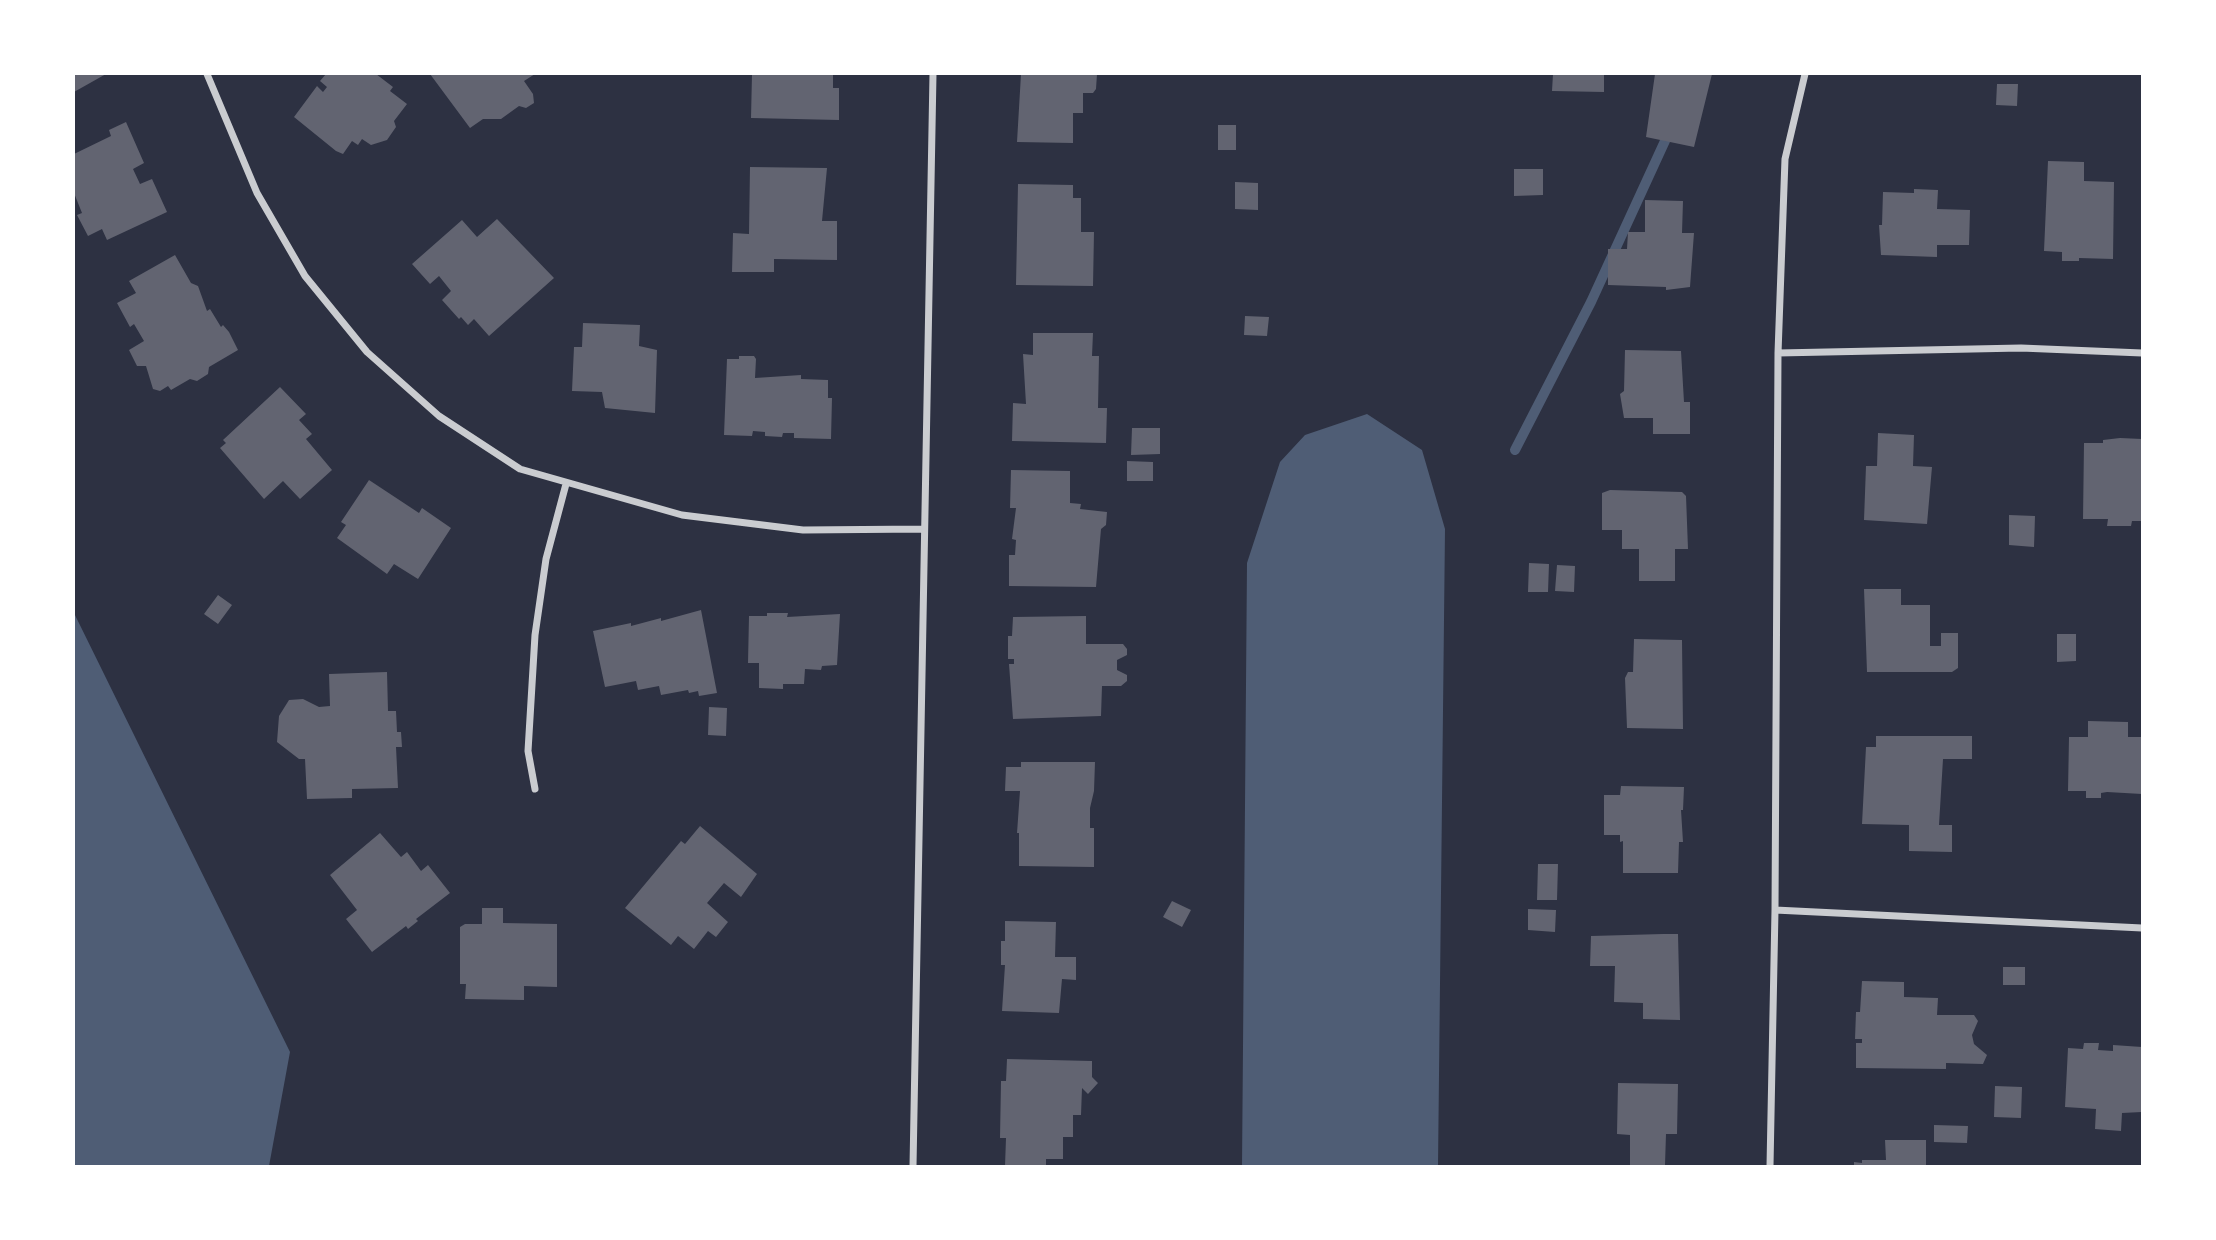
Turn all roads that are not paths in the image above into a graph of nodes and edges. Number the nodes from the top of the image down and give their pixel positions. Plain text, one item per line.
1 (207, 74) edge
2 (933, 74) edge
3 (1805, 74) edge
4 (1778, 353) junction
5 (2143, 353) edge
6 (566, 484) junction
7 (923, 529) junction
8 (535, 789) dead end
9 (1775, 910) junction
10 (2143, 928) edge
11 (913, 1167) edge
12 (1770, 1167) edge

1 - 6 street
2 - 7 street
3 - 4 street
4 - 5 street
4 - 9 street
6 - 7 street
6 - 8 street
7 - 11 street
9 - 10 street
9 - 12 street

